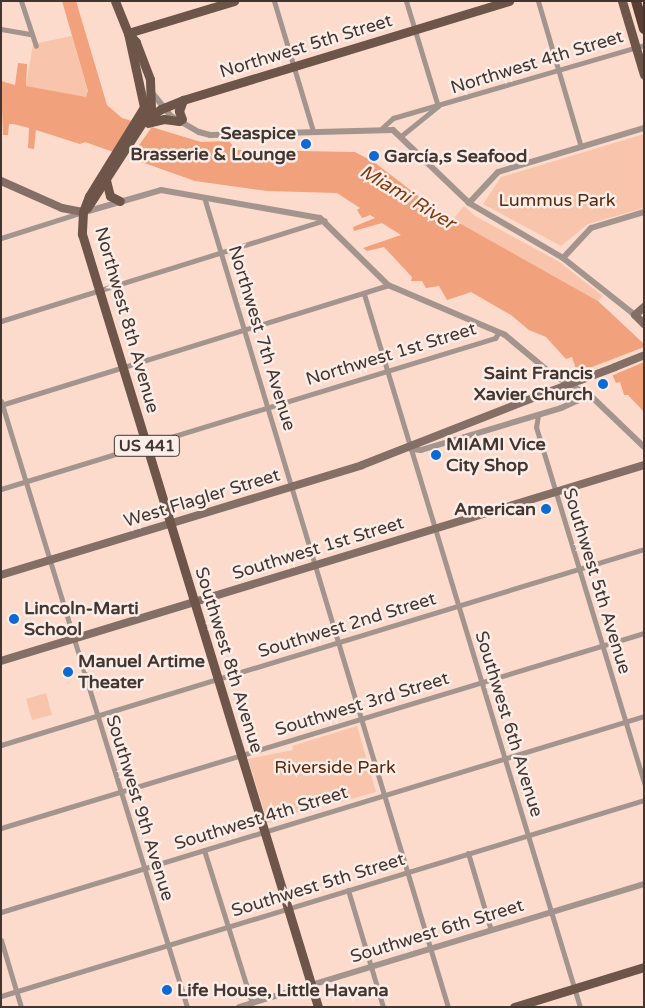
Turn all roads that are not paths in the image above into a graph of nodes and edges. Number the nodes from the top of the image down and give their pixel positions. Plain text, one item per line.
1 (20, 1) edge
2 (115, 1) edge
3 (234, 1) edge
4 (274, 1) edge
5 (406, 1) edge
6 (508, 1) edge
7 (538, 1) edge
8 (622, 1) edge
9 (636, 1) edge
10 (644, 28) edge
11 (1, 29) edge
12 (414, 30) junction
13 (128, 33) junction
14 (30, 34) junction
15 (36, 46) dead end
16 (640, 46) edge
17 (130, 49) junction
18 (294, 67) junction
19 (558, 70) junction
20 (644, 75) edge
21 (153, 94) junction
22 (183, 100) junction
23 (438, 106) junction
24 (164, 108) junction
25 (152, 114) junction
26 (393, 118) junction
27 (181, 120) junction
28 (382, 128) junction
29 (644, 128) edge
30 (393, 130) junction
31 (313, 131) junction
32 (401, 136) junction
33 (581, 147) junction
34 (109, 170) junction
35 (106, 180) junction
36 (1, 181) edge
37 (204, 197) junction
38 (120, 201) junction
39 (469, 203) junction
40 (83, 212) junction
41 (644, 212) edge
42 (325, 220) junction
43 (1, 238) edge
44 (220, 254) junction
45 (563, 258) junction
46 (388, 285) junction
47 (99, 291) junction
48 (364, 294) junction
49 (644, 307) edge
50 (635, 315) junction
51 (1, 321) edge
52 (644, 324) edge
53 (243, 331) junction
54 (499, 332) junction
55 (644, 355) edge
56 (123, 368) junction
57 (388, 371) junction
58 (584, 392) junction
59 (2, 403) edge
60 (267, 408) junction
61 (538, 416) junction
62 (146, 445) junction
63 (644, 447) edge
64 (411, 448) junction
65 (644, 465) edge
66 (26, 481) junction
67 (291, 487) junction
68 (1, 489) edge
69 (556, 493) junction
70 (170, 524) junction
71 (435, 528) junction
72 (644, 549) edge
73 (50, 560) junction
74 (314, 564) junction
75 (579, 569) junction
76 (1, 575) edge
77 (194, 602) junction
78 (458, 605) junction
79 (644, 633) edge
80 (74, 638) junction
81 (338, 642) junction
82 (602, 645) junction
83 (1, 661) edge
84 (218, 679) junction
85 (481, 682) junction
86 (98, 715) junction
87 (644, 716) edge
88 (361, 718) junction
89 (625, 722) junction
90 (1, 745) edge
91 (241, 755) junction
92 (505, 758) junction
93 (644, 783) edge
94 (121, 792) junction
95 (384, 795) junction
96 (644, 800) edge
97 (1, 828) edge
98 (264, 832) junction
99 (528, 835) junction
100 (204, 850) junction
101 (468, 854) junction
102 (144, 868) junction
103 (408, 872) junction
104 (644, 884) edge
105 (348, 890) junction
106 (288, 908) junction
107 (1, 912) edge
108 (552, 912) junction
109 (228, 927) junction
110 (491, 930) junction
111 (1, 940) edge
112 (168, 945) junction
113 (431, 948) junction
114 (371, 966) junction
115 (644, 968) edge
116 (311, 985) junction
117 (575, 988) junction
118 (16, 992) junction
119 (1, 996) edge
120 (252, 1003) junction
121 (21, 1007) edge
122 (186, 1007) edge
123 (239, 1007) edge
124 (318, 1007) edge
125 (383, 1007) edge
126 (448, 1007) edge
127 (514, 1007) edge
128 (580, 1007) edge

1 - 14 street
2 - 13 main road, US 441
3 - 13 main road
4 - 18 street
5 - 12 street
6 - 12 main road, Northwest 5th Street
7 - 19 street
8 - 16 main road
9 - 10 highway
11 - 14 street
12 - 18 main road, Northwest 5th Street
12 - 23 street
13 - 17 main road, US 441
13 - 21 main road, US 441
14 - 15 street
16 - 19 street, Northwest 4th Street
16 - 20 main road
17 - 21 main road
17 - 25 main road, US 441
18 - 22 main road, Northwest 5th Street
18 - 31 street
19 - 23 street, Northwest 4th Street
19 - 33 street
21 - 22 main road
21 - 24 street
21 - 25 main road, US 441
22 - 24 main road, Northwest 5th Street
22 - 27 main road
23 - 26 street, Northwest 4th Street
23 - 32 street, Northwest 4th Street
24 - 25 main road, Northwest 5th Street
24 - 27 street
25 - 27 main road
25 - 34 main road, US 441
25 - 34 main road, Northwest 5th Street / US 441
26 - 28 street, Northwest 4th Street
26 - 30 street
27 - 31 street
28 - 30 street
28 - 31 street
29 - 33 street
30 - 32 street
32 - 39 street
33 - 39 street
34 - 35 main road, US 441
34 - 40 main road, US 441
35 - 38 main road
35 - 40 main road, US 441
36 - 40 main road
37 - 38 street
37 - 42 street
37 - 44 street, Northwest 7th Avenue
38 - 40 street
39 - 45 street
40 - 43 street
40 - 47 main road, Northwest 8th Avenue / US 441
41 - 45 street
42 - 44 street
42 - 46 street
44 - 47 street
44 - 53 street, Northwest 7th Avenue
45 - 50 street
46 - 48 street
46 - 54 street
47 - 51 street
47 - 56 main road, Northwest 8th Avenue / US 441
48 - 53 street
48 - 57 street, Southwest 6th Avenue
49 - 50 main road
50 - 52 main road
53 - 56 street
53 - 60 street, Northwest 7th Avenue
54 - 57 street, Northwest 1st Street
54 - 58 street
55 - 64 main road, West Flagler Street, bridge
56 - 59 street
56 - 62 main road, Northwest 8th Avenue / US 441
57 - 60 street, Northwest 1st Street
57 - 64 street, Southwest 6th Avenue
58 - 61 street, West Flagler Street
58 - 63 street
59 - 66 street, Southwest 9th Avenue
60 - 62 street, Northwest 1st Street
60 - 67 street, Northwest 7th Avenue
61 - 64 street, West Flagler Street
61 - 69 street, Southwest 5th Avenue
62 - 66 street, Northwest 1st Street
62 - 70 main road, Northwest 8th Avenue / US 441
64 - 67 main road, West Flagler Street
64 - 71 street, Southwest 6th Avenue
65 - 69 main road, Southwest 1st Street
66 - 68 street, Northwest 1st Street
66 - 73 street, Southwest 9th Avenue
67 - 70 main road, West Flagler Street
67 - 74 street, Northwest 7th Avenue
69 - 71 main road, Southwest 1st Street
69 - 75 street, Southwest 5th Avenue
70 - 73 main road, West Flagler Street
70 - 77 main road, Southwest 8th Avenue / US 441
71 - 74 main road, Southwest 1st Street
71 - 78 street, Southwest 6th Avenue
72 - 75 street, Southwest 2nd Street
73 - 76 main road, West Flagler Street
73 - 80 street, Southwest 9th Avenue
74 - 77 main road, Southwest 1st Street
74 - 81 street, Northwest 7th Avenue
75 - 78 street, Southwest 2nd Street
75 - 82 street, Southwest 5th Avenue
77 - 80 main road, Southwest 1st Street
77 - 84 main road, Southwest 8th Avenue / US 441
78 - 81 street, Southwest 2nd Street
78 - 85 street, Southwest 6th Avenue
79 - 82 street, Southwest 3rd Street
80 - 83 main road, Southwest 1st Street
80 - 86 street, Southwest 9th Avenue
81 - 84 street, Southwest 2nd Street
81 - 88 street, Northwest 7th Avenue
82 - 85 street, Southwest 3rd Street
82 - 89 street, Southwest 5th Avenue
84 - 86 street, Southwest 2nd Street
84 - 91 main road, Southwest 8th Avenue / US 441
85 - 88 street, Southwest 3rd Street
85 - 92 street, Southwest 6th Avenue
86 - 90 street, Southwest 2nd Street
86 - 94 street, Southwest 9th Avenue
87 - 89 street, Southwest 4th Street
88 - 91 street, Southwest 3rd Street
88 - 95 street, Northwest 7th Avenue
89 - 92 street, Southwest 4th Street
89 - 93 street, Southwest 5th Avenue
91 - 94 street, Southwest 3rd Street
91 - 98 main road, Southwest 8th Avenue / US 441
92 - 95 street, Southwest 4th Street
92 - 99 street, Southwest 6th Avenue
94 - 97 street, Southwest 3rd Street
94 - 102 street, Southwest 9th Avenue
95 - 98 street, Southwest 4th Street
95 - 103 street, Northwest 7th Avenue
96 - 99 street, Southwest 5th Street
98 - 100 street, Southwest 4th Street
98 - 106 main road, Southwest 8th Avenue / US 441
99 - 101 street, Southwest 5th Street
99 - 108 street, Southwest 6th Avenue
100 - 102 street, Southwest 4th Street
100 - 109 street
101 - 103 street, Southwest 5th Street
101 - 110 street
102 - 107 street, Southwest 4th Street
102 - 112 street, Southwest 9th Avenue
103 - 105 street, Southwest 5th Street
103 - 113 street, Northwest 7th Avenue
104 - 108 street, Southwest 6th Street
105 - 106 street, Southwest 5th Street
105 - 114 street
106 - 109 street, Southwest 5th Street
106 - 116 main road, Southwest 8th Avenue / US 441
108 - 110 street, Southwest 6th Street
108 - 117 street, Southwest 6th Avenue
109 - 112 street, Southwest 5th Street
109 - 120 street
110 - 113 street, Southwest 6th Street
111 - 118 street
112 - 118 street, Southwest 5th Street
112 - 122 street, Southwest 9th Avenue
113 - 114 street, Southwest 6th Street
113 - 126 street, Northwest 7th Avenue
114 - 116 street, Southwest 6th Street
114 - 125 street
115 - 117 main road
116 - 120 street, Southwest 6th Street
116 - 124 main road, Southwest 8th Avenue / US 441
117 - 127 main road
117 - 128 street, Southwest 6th Avenue
118 - 119 street, Southwest 5th Street
118 - 121 street
120 - 123 street, Southwest 6th Street

